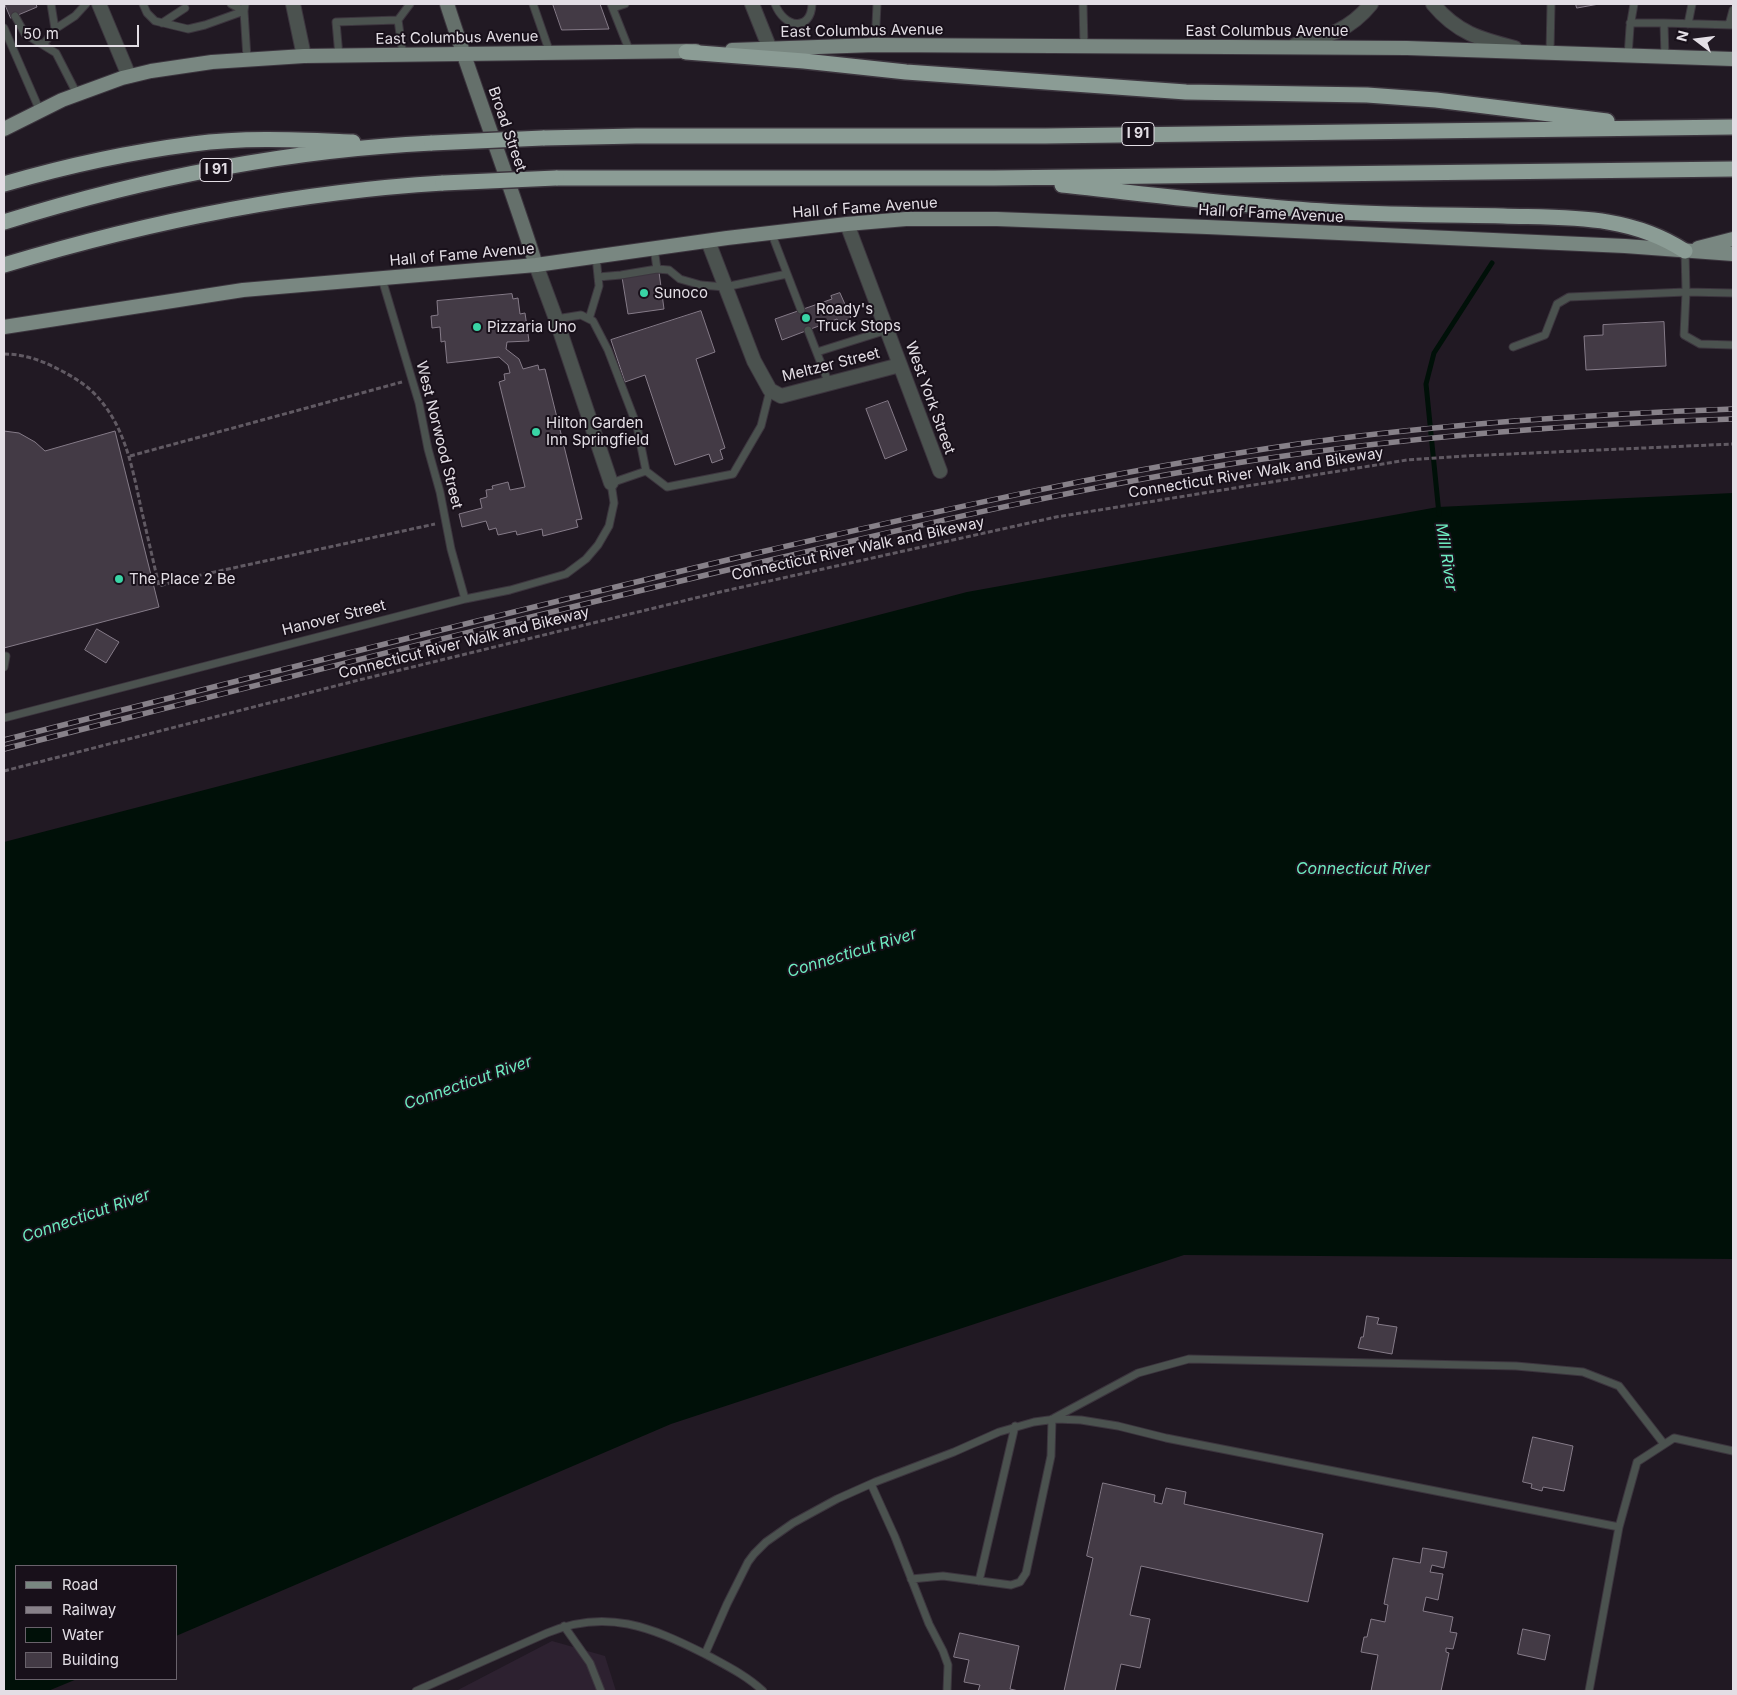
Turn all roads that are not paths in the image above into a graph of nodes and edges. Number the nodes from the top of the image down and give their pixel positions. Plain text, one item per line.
1 (51, 4) edge
2 (86, 4) edge
3 (99, 4) edge
4 (143, 4) edge
5 (231, 4) edge
6 (293, 4) edge
7 (410, 4) edge
8 (447, 4) edge
9 (533, 4) edge
10 (625, 4) edge
11 (752, 4) edge
12 (775, 4) edge
13 (812, 4) edge
14 (877, 4) edge
15 (1083, 4) edge
16 (1371, 4) edge
17 (1433, 4) edge
18 (1550, 4) edge
19 (1634, 4) edge
20 (1692, 4) edge
21 (612, 6) edge
22 (245, 7) edge
23 (185, 8) dead end
24 (1733, 10) edge
25 (16, 16) dead end
26 (398, 20) junction
27 (162, 23) junction
28 (1630, 23) junction
29 (1664, 23) junction
30 (1688, 24) junction
31 (1731, 25) edge
32 (4, 28) edge
33 (55, 29) junction
34 (43, 45) junction
35 (875, 46) junction
36 (1084, 46) junction
37 (1287, 47) junction
38 (770, 49) junction
39 (1525, 51) junction
40 (630, 52) junction
41 (686, 52) junction
42 (1550, 52) junction
43 (550, 53) junction
44 (463, 54) junction
45 (403, 55) junction
46 (304, 56) junction
47 (339, 56) junction
48 (1628, 56) junction
49 (1665, 57) junction
50 (247, 58) junction
51 (1733, 59) edge
52 (129, 76) junction
53 (77, 94) junction
54 (40, 111) junction
55 (1733, 127) edge
56 (1658, 128) junction
57 (4, 129) edge
58 (409, 144) junction
59 (1733, 169) edge
60 (994, 178) junction
61 (4, 184) edge
62 (4, 222) edge
63 (846, 224) junction
64 (771, 232) junction
65 (1733, 239) edge
66 (708, 241) junction
67 (654, 248) junction
68 (1685, 251) junction
69 (47, 252) junction
70 (1733, 254) edge
71 (596, 257) junction
72 (536, 265) junction
73 (4, 266) edge
74 (657, 269) junction
75 (4, 272) edge
76 (787, 274) junction
77 (598, 277) junction
78 (382, 279) junction
79 (726, 287) junction
80 (1686, 292) junction
81 (1733, 293) edge
82 (801, 310) dead end
83 (589, 319) junction
84 (556, 320) junction
85 (4, 327) edge
86 (808, 330) dead end
87 (887, 330) junction
88 (1733, 345) edge
89 (1513, 347) dead end
90 (816, 352) junction
91 (900, 365) junction
92 (829, 384) junction
93 (770, 390) junction
94 (646, 471) junction
95 (940, 471) dead end
96 (611, 483) junction
97 (465, 599) junction
98 (6, 656) dead end
99 (4, 667) edge
100 (4, 718) edge
101 (1052, 1419) junction
102 (1015, 1426) junction
103 (1664, 1444) junction
104 (1733, 1451) edge
105 (870, 1484) junction
106 (1619, 1527) junction
107 (911, 1578) junction
108 (979, 1581) junction
109 (564, 1626) junction
110 (705, 1654) junction
111 (416, 1691) edge
112 (601, 1691) edge
113 (763, 1691) edge
114 (947, 1691) edge
115 (1589, 1691) edge

1 - 33 lane
2 - 33 lane
3 - 52 street
4 - 27 lane
5 - 22 lane
6 - 46 street
7 - 26 lane
8 - 44 main road, Broad Street
9 - 43 lane
10 - 21 lane
11 - 38 street
12 - 13 lane
14 - 35 lane
15 - 36 lane
16 - 37 street
17 - 39 street
18 - 42 lane
19 - 28 lane
20 - 30 lane
21 - 40 lane
22 - 27 lane
22 - 50 lane
23 - 27 lane
24 - 31 lane
25 - 34 lane
26 - 45 lane
26 - 47 lane
28 - 29 lane
28 - 48 lane
29 - 30 lane
29 - 49 lane
30 - 31 lane
32 - 54 lane
33 - 34 lane
34 - 53 lane
35 - 36 main road, East Columbus Avenue
35 - 38 main road, East Columbus Avenue
36 - 37 main road, East Columbus Avenue
37 - 39 main road, East Columbus Avenue
38 - 41 main road, East Columbus Avenue
39 - 42 main road, East Columbus Avenue
40 - 41 main road, East Columbus Avenue
40 - 43 main road, East Columbus Avenue
41 - 56 highway
42 - 48 main road, East Columbus Avenue
43 - 44 main road, East Columbus Avenue
44 - 45 main road, East Columbus Avenue
44 - 72 main road, Broad Street
45 - 47 main road, East Columbus Avenue
46 - 47 main road, East Columbus Avenue
46 - 50 main road, East Columbus Avenue
48 - 49 main road, East Columbus Avenue
49 - 51 main road, East Columbus Avenue
50 - 52 main road, East Columbus Avenue
52 - 53 main road, East Columbus Avenue
53 - 54 main road, East Columbus Avenue
54 - 57 main road, East Columbus Avenue
55 - 56 highway, I 91
56 - 58 highway, I 91, bridge
58 - 61 highway
58 - 62 highway, I 91
59 - 60 highway
60 - 68 highway
60 - 69 highway, bridge
63 - 64 main road, Hall of Fame Avenue
63 - 68 main road, Hall of Fame Avenue
63 - 87 street, West York Street
64 - 66 main road, Hall of Fame Avenue
64 - 76 lane
65 - 68 main road
66 - 67 main road, Hall of Fame Avenue
66 - 79 street
67 - 71 main road, Hall of Fame Avenue
67 - 74 lane
68 - 70 main road, Hall of Fame Avenue
68 - 80 lane
69 - 73 highway
69 - 75 highway
71 - 72 main road, Hall of Fame Avenue
71 - 77 lane
72 - 78 main road, Hall of Fame Avenue
72 - 84 street
74 - 77 lane
74 - 79 lane
76 - 79 lane
76 - 82 lane
77 - 83 lane
78 - 85 main road, Hall of Fame Avenue
78 - 97 lane, West Norwood Street
79 - 93 street
80 - 81 lane
80 - 88 lane
80 - 89 lane
83 - 84 lane
83 - 94 lane
84 - 96 street
86 - 90 lane
87 - 90 lane
87 - 91 street, West York Street
90 - 92 lane
91 - 92 street, Meltzer Street
91 - 95 street, West York Street
92 - 93 street, Meltzer Street
93 - 94 lane
94 - 96 lane
96 - 97 lane, Hanover Street
97 - 100 lane, Hanover Street
98 - 99 lane
101 - 102 lane
101 - 103 lane
101 - 106 lane
101 - 108 lane
102 - 105 lane
102 - 108 lane
103 - 104 lane
103 - 106 lane
105 - 107 lane
105 - 110 lane
106 - 115 lane
107 - 108 lane
107 - 114 lane
109 - 110 lane
109 - 111 lane
109 - 112 lane
110 - 113 lane

